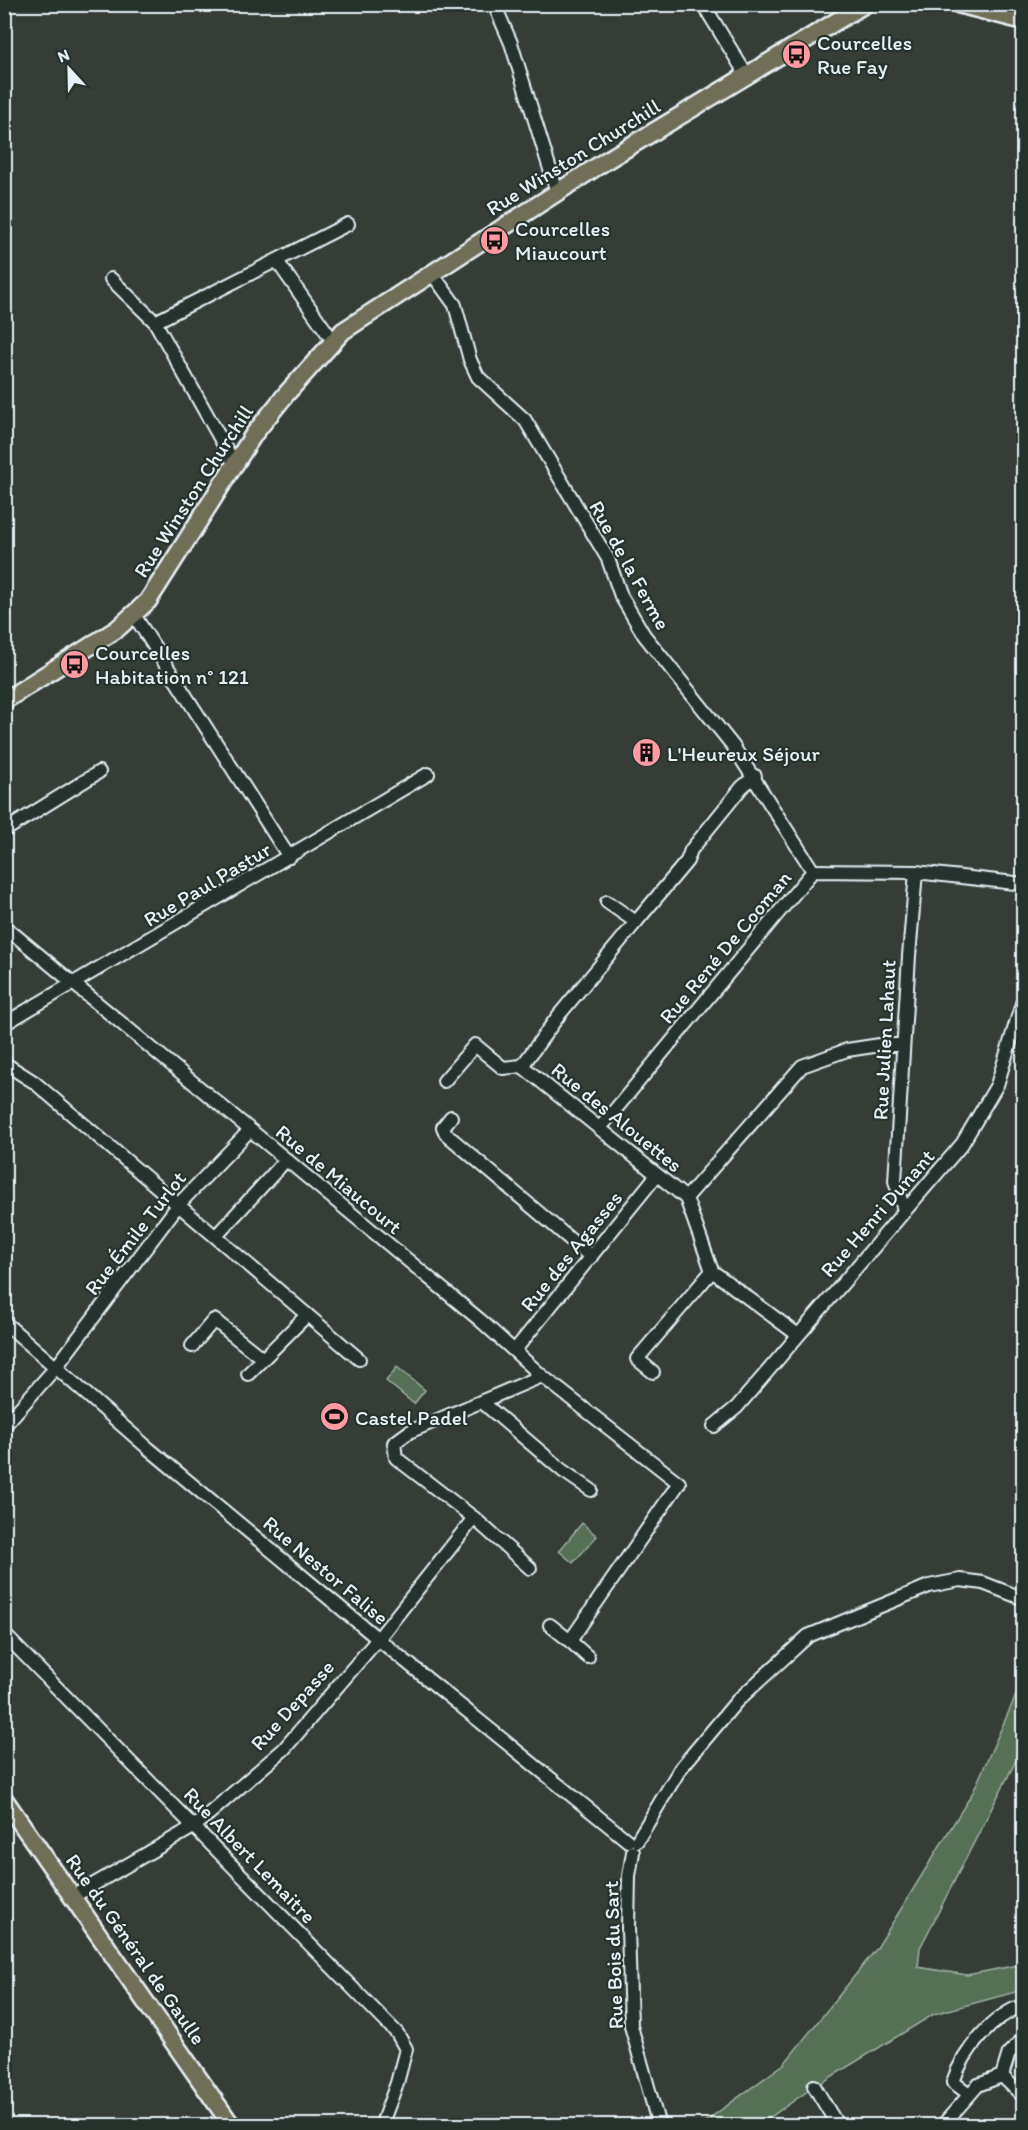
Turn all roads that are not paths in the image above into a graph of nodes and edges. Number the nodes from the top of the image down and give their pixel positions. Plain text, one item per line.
1 (494, 4) edge
2 (703, 4) edge
3 (865, 4) edge
4 (958, 4) edge
5 (1023, 21) edge
6 (747, 76) junction
7 (557, 192) junction
8 (348, 224) dead end
9 (277, 261) junction
10 (431, 272) junction
11 (111, 279) dead end
12 (155, 322) junction
13 (333, 341) junction
14 (234, 463) junction
15 (134, 615) junction
16 (4, 701) edge
17 (99, 772) dead end
18 (428, 774) dead end
19 (755, 776) junction
20 (4, 831) edge
21 (289, 857) junction
22 (813, 871) junction
23 (916, 872) junction
24 (1023, 884) edge
25 (607, 902) dead end
26 (636, 922) junction
27 (4, 926) edge
28 (75, 985) junction
29 (1023, 997) edge
30 (4, 1024) edge
31 (903, 1045) junction
32 (4, 1063) edge
33 (522, 1066) junction
34 (444, 1081) dead end
35 (451, 1117) dead end
36 (600, 1128) junction
37 (250, 1130) junction
38 (286, 1160) junction
39 (657, 1176) junction
40 (686, 1198) junction
41 (179, 1204) junction
42 (904, 1210) junction
43 (217, 1235) junction
44 (591, 1257) junction
45 (712, 1271) junction
46 (307, 1315) junction
47 (4, 1322) edge
48 (798, 1335) junction
49 (192, 1346) dead end
50 (515, 1350) junction
51 (263, 1359) junction
52 (359, 1359) dead end
53 (57, 1366) junction
54 (653, 1372) dead end
55 (248, 1374) dead end
56 (542, 1376) junction
57 (483, 1402) junction
58 (4, 1426) edge
59 (714, 1426) dead end
60 (591, 1490) dead end
61 (474, 1518) junction
62 (531, 1568) dead end
63 (1023, 1599) edge
64 (550, 1625) dead end
65 (4, 1634) edge
66 (378, 1639) junction
67 (570, 1641) junction
68 (588, 1657) dead end
69 (4, 1799) edge
70 (195, 1826) junction
71 (633, 1844) junction
72 (72, 1896) junction
73 (1023, 2005) edge
74 (1023, 2038) edge
75 (1002, 2076) junction
76 (814, 2086) dead end
77 (969, 2094) junction
78 (1023, 2097) edge
79 (946, 2123) edge
80 (232, 2126) edge
81 (381, 2126) edge
82 (659, 2126) edge
83 (838, 2126) edge

1 - 7 street
2 - 6 street
3 - 6 main road, Rue Winston Churchill
4 - 5 main road
6 - 7 main road, Rue Winston Churchill
7 - 10 main road, Rue Winston Churchill
8 - 9 street
9 - 12 street
9 - 13 street
10 - 13 main road, Rue Winston Churchill
10 - 19 street, Rue de la Ferme
11 - 12 street
12 - 14 street
13 - 14 main road, Rue Winston Churchill
14 - 15 main road, Rue Winston Churchill
15 - 16 main road, Rue Winston Churchill
15 - 21 street
17 - 20 street
18 - 21 street, Rue Paul Pastur
19 - 22 street, Rue de la Ferme
19 - 26 street, Rue des Alouettes
21 - 28 street, Rue Paul Pastur
22 - 23 street, Rue René De Cooman
22 - 36 street, Rue René De Cooman
23 - 24 street, Rue René De Cooman
23 - 31 street, Rue Julien Lahaut
25 - 26 street
26 - 33 street, Rue des Alouettes
27 - 28 street, Rue de Miaucourt
28 - 30 street, Rue Paul Pastur
28 - 37 street, Rue de Miaucourt
29 - 42 street, Rue Henri Dunant
31 - 40 street
31 - 42 street, Rue Julien Lahaut
32 - 41 street
33 - 34 street
33 - 36 street, Rue des Alouettes
35 - 44 street
36 - 39 street, Rue des Alouettes
37 - 38 street, Rue de Miaucourt
37 - 41 street, Rue Émile Turlot
38 - 43 street
38 - 50 street, Rue de Miaucourt
39 - 40 street, Rue des Alouettes
39 - 44 street, Rue des Agasses
40 - 45 street, Rue des Alouettes
41 - 43 street
41 - 53 street, Rue Émile Turlot
42 - 48 street, Rue Henri Dunant
43 - 46 street
44 - 50 street, Rue des Agasses
45 - 48 street
45 - 54 street
46 - 51 street
46 - 52 street
47 - 53 street, Rue Nestor Falise
48 - 59 street, Rue Henri Dunant
49 - 51 street
50 - 56 street, Rue de Miaucourt
51 - 55 street
53 - 58 street, Rue Émile Turlot
53 - 66 street, Rue Nestor Falise
56 - 57 street
56 - 67 street, Rue de Miaucourt
57 - 60 street
57 - 61 street
61 - 62 street
61 - 66 street, Rue Depasse
63 - 71 street, Rue Bois du Sart
64 - 67 street
65 - 70 street, Rue Albert Lemaitre
66 - 70 street, Rue Depasse
66 - 71 street, Rue Nestor Falise
67 - 68 street
69 - 72 main road, Rue du Général de Gaulle
70 - 72 street, Rue Depasse
70 - 81 street, Rue Albert Lemaitre
71 - 82 street, Rue Bois du Sart
72 - 80 main road, Rue du Général de Gaulle
73 - 77 street
74 - 75 street
75 - 77 street
75 - 78 street
76 - 83 street
77 - 79 street

